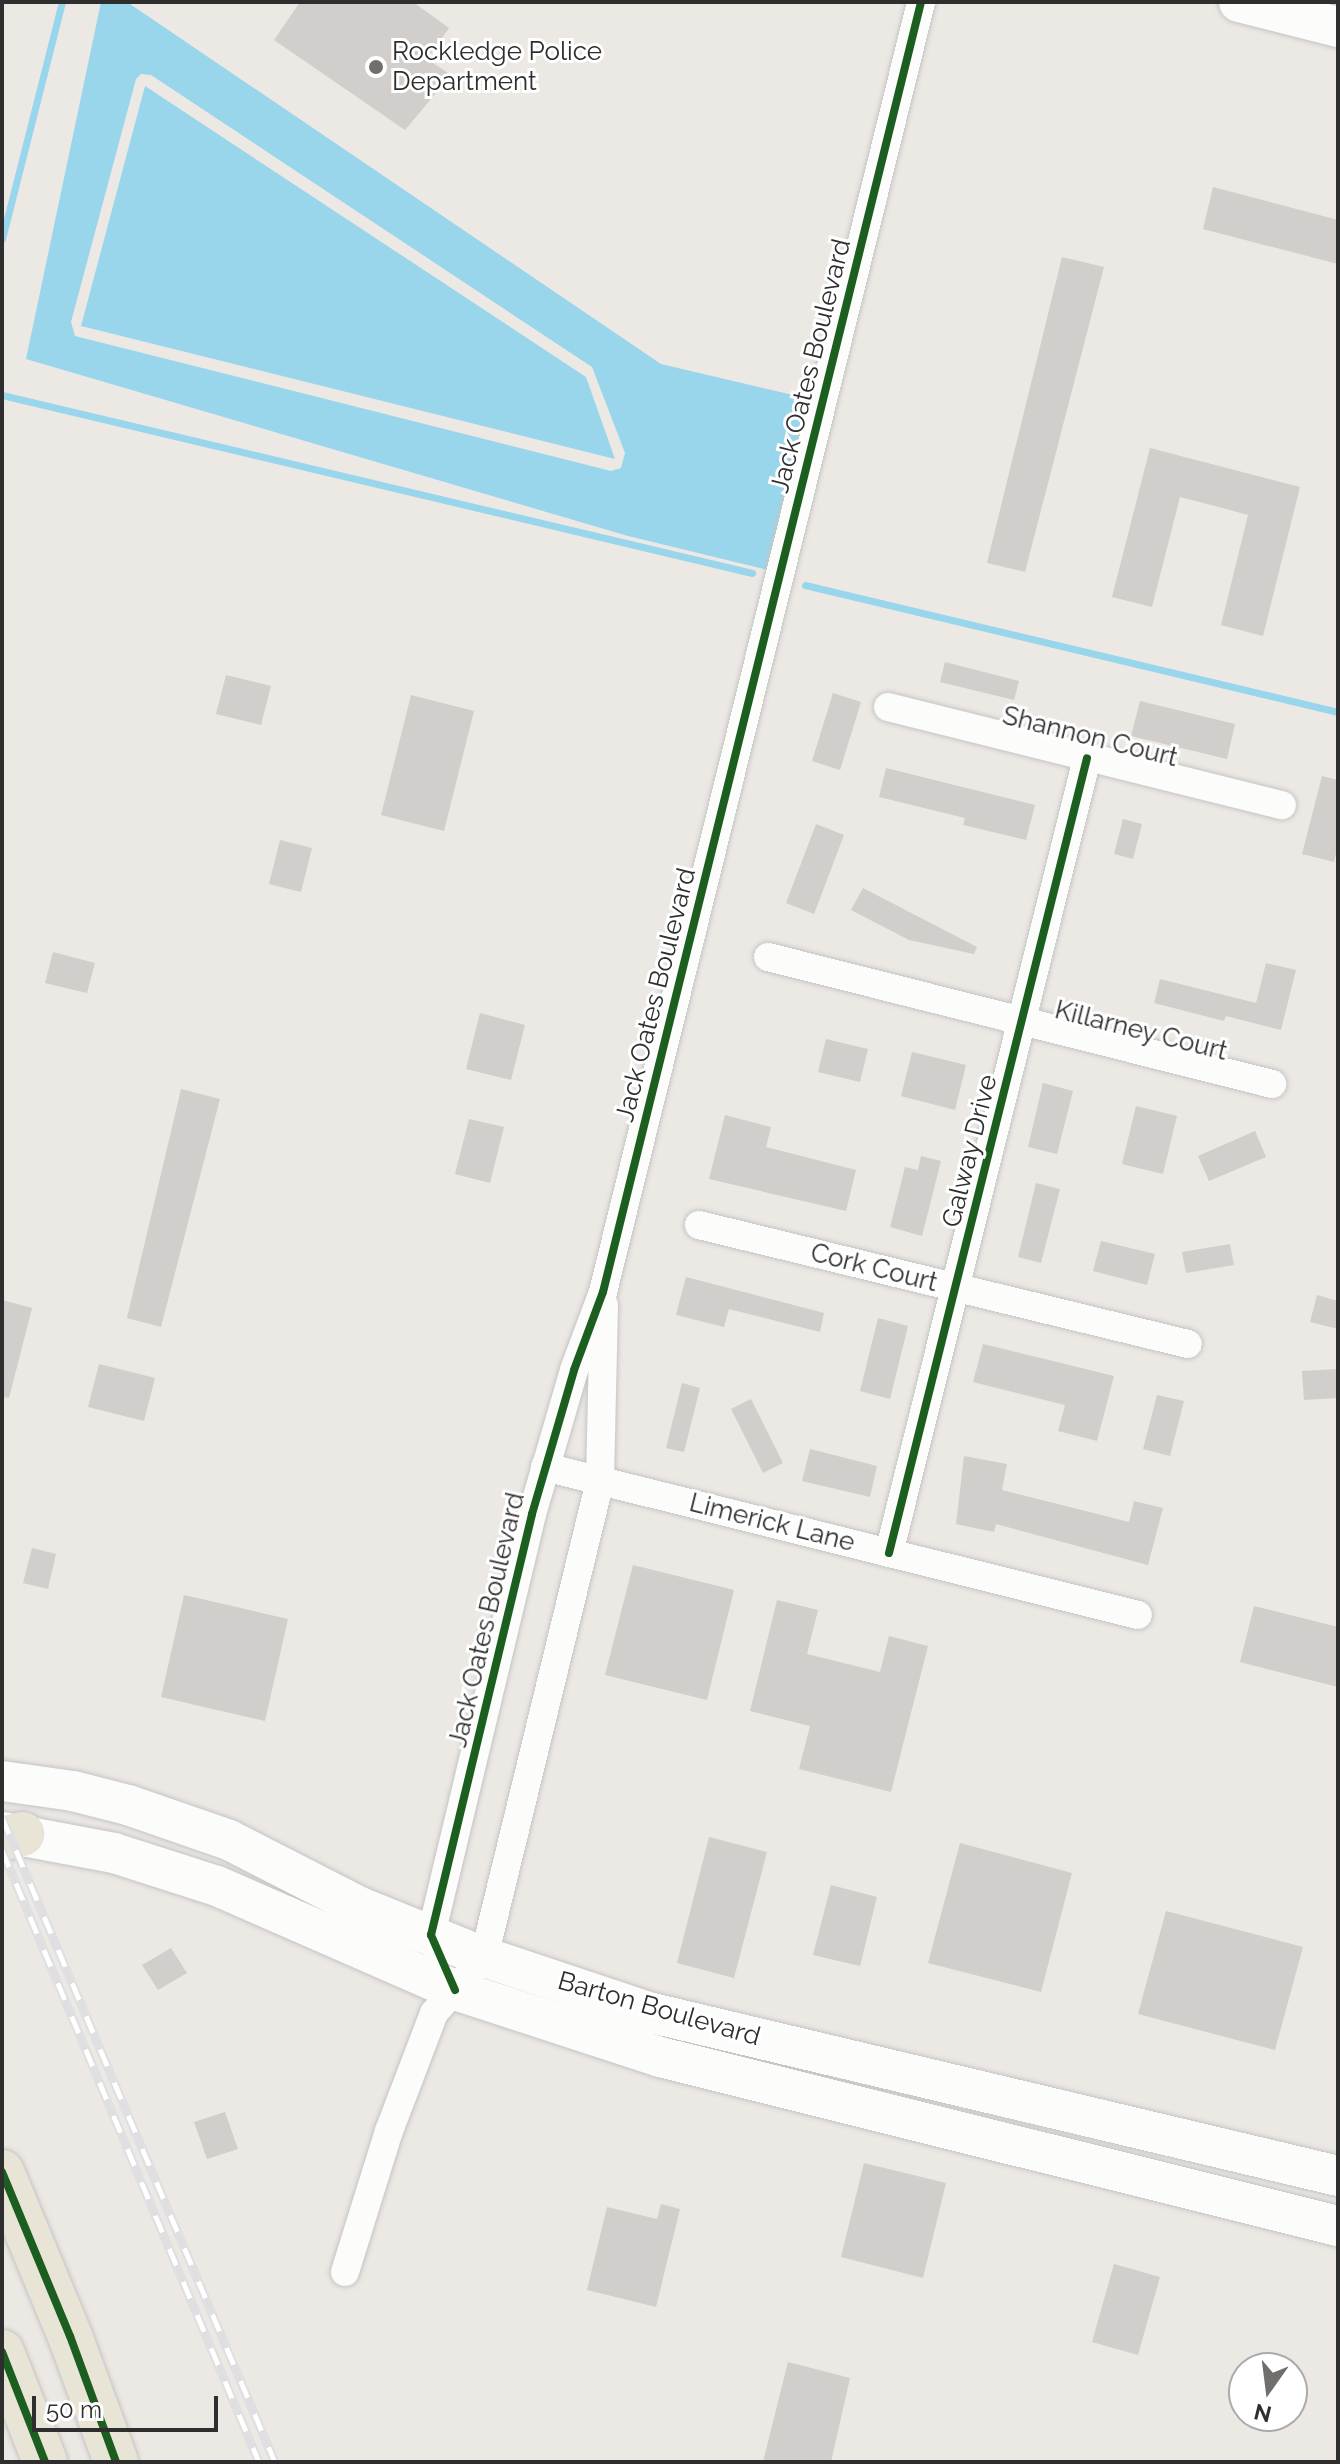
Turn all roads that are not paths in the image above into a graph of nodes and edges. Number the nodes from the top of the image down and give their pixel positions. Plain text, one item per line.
1 (921, 2) edge
2 (1239, 2) edge
3 (1338, 27) edge
4 (888, 707) dead end
5 (1087, 758) junction
6 (1282, 805) dead end
7 (768, 957) dead end
8 (1023, 1022) junction
9 (1272, 1084) dead end
10 (699, 1225) dead end
11 (956, 1289) junction
12 (603, 1292) junction
13 (1188, 1344) dead end
14 (545, 1467) junction
15 (600, 1481) junction
16 (889, 1553) junction
17 (1138, 1615) dead end
18 (2, 1781) edge
19 (9, 1835) edge
20 (431, 1935) junction
21 (484, 1957) junction
22 (455, 1990) junction
23 (781, 2043) junction
24 (772, 2086) junction
25 (1097, 2117) junction
26 (1087, 2165) junction
27 (2, 2172) edge
28 (1338, 2176) edge
29 (1338, 2226) edge
30 (345, 2272) dead end
31 (2, 2352) edge
32 (45, 2462) edge
33 (116, 2462) edge

1 - 12 street, Jack Oates Boulevard
2 - 3 main road
4 - 5 street, Shannon Court
5 - 6 street, Shannon Court
5 - 8 street, Galway Drive
7 - 8 street, Killarney Court
8 - 9 street, Killarney Court
8 - 11 street, Galway Drive
10 - 11 street, Cork Court
11 - 13 street, Cork Court
11 - 16 street, Galway Drive
12 - 14 street, Jack Oates Boulevard
12 - 15 street, Jack Oates Boulevard
14 - 15 street, Limerick Lane
14 - 20 street, Jack Oates Boulevard
15 - 16 street, Limerick Lane
15 - 21 street, Jack Oates Boulevard
16 - 17 street, Limerick Lane
18 - 20 main road, Barton Boulevard
19 - 22 main road, Barton Boulevard
20 - 21 main road, Barton Boulevard
20 - 22 street
21 - 22 street, Jack Oates Boulevard
21 - 23 main road, Barton Boulevard
22 - 24 main road, Barton Boulevard
22 - 30 street, Jack Oates Boulevard
23 - 24 main road
23 - 25 main road, Barton Boulevard
24 - 26 main road, Barton Boulevard
25 - 26 main road
25 - 28 main road, Barton Boulevard
26 - 29 main road, Barton Boulevard
27 - 33 main road
31 - 32 main road

